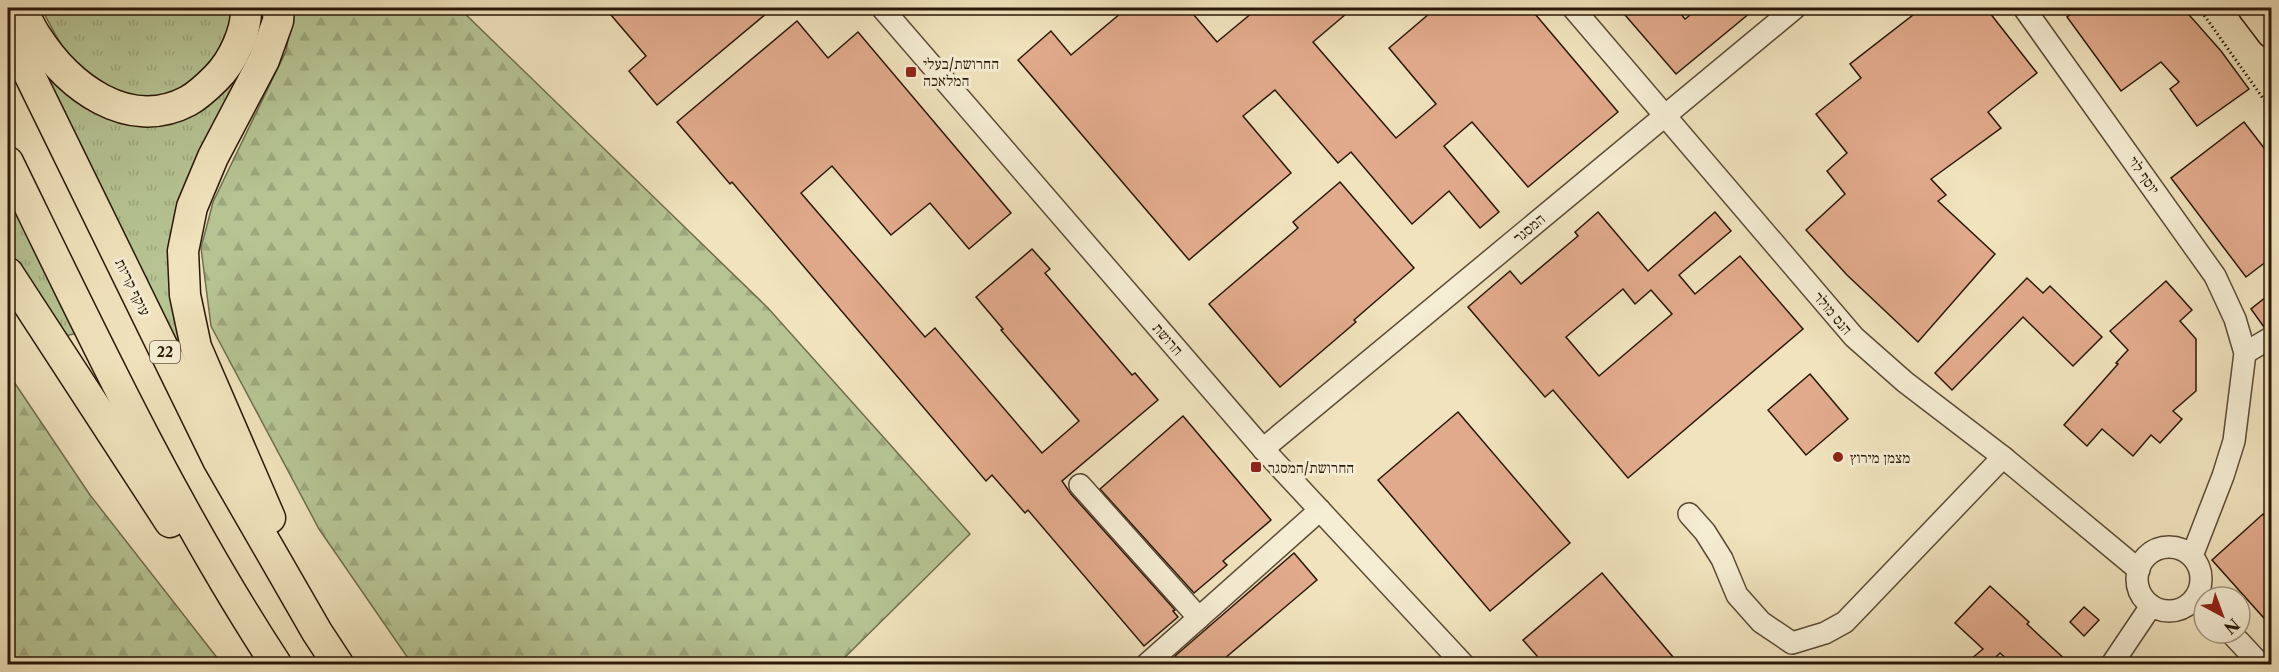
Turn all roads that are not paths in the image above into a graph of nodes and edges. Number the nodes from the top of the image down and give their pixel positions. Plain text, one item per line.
1 (21, 8) edge
2 (246, 8) edge
3 (279, 8) edge
4 (882, 8) edge
5 (1573, 8) edge
6 (1795, 8) edge
7 (2024, 8) edge
8 (2253, 8) edge
9 (8, 31) edge
10 (2271, 33) edge
11 (1665, 116) junction
12 (8, 162) edge
13 (8, 273) edge
14 (2271, 337) edge
15 (2245, 353) junction
16 (1263, 449) junction
17 (2003, 457) junction
18 (1080, 485) dead end
19 (1320, 510) junction
20 (1689, 514) dead end
21 (2192, 556) junction
22 (2139, 570) junction
23 (2201, 585) edge
24 (2192, 603) edge
25 (2151, 606) junction
26 (1199, 618) junction
27 (249, 623) junction
28 (317, 632) junction
29 (2242, 645) edge
30 (276, 664) edge
31 (338, 664) edge
32 (1147, 664) edge
33 (1463, 664) edge
34 (2112, 664) edge
35 (2260, 664) edge

1 - 2 highway
3 - 28 highway
4 - 16 street, חרושת
5 - 11 street, הנס מולר
6 - 11 street, המסגר
7 - 15 street, יוסף לוי
8 - 10 highway
9 - 28 highway, עוקף קריות / 22
11 - 16 street, המסגר
11 - 17 street, הנס מולר
12 - 27 highway
13 - 27 highway
14 - 15 street
15 - 21 street
16 - 19 street, חרושת
17 - 20 street
17 - 22 street, הנס מולר
18 - 26 street
19 - 26 street
19 - 33 street, חרושת
21 - 22 street
21 - 23 street
22 - 25 street
24 - 25 street
25 - 34 street
26 - 32 street
27 - 30 highway
28 - 31 highway, עוקף קריות / 22
29 - 35 street

